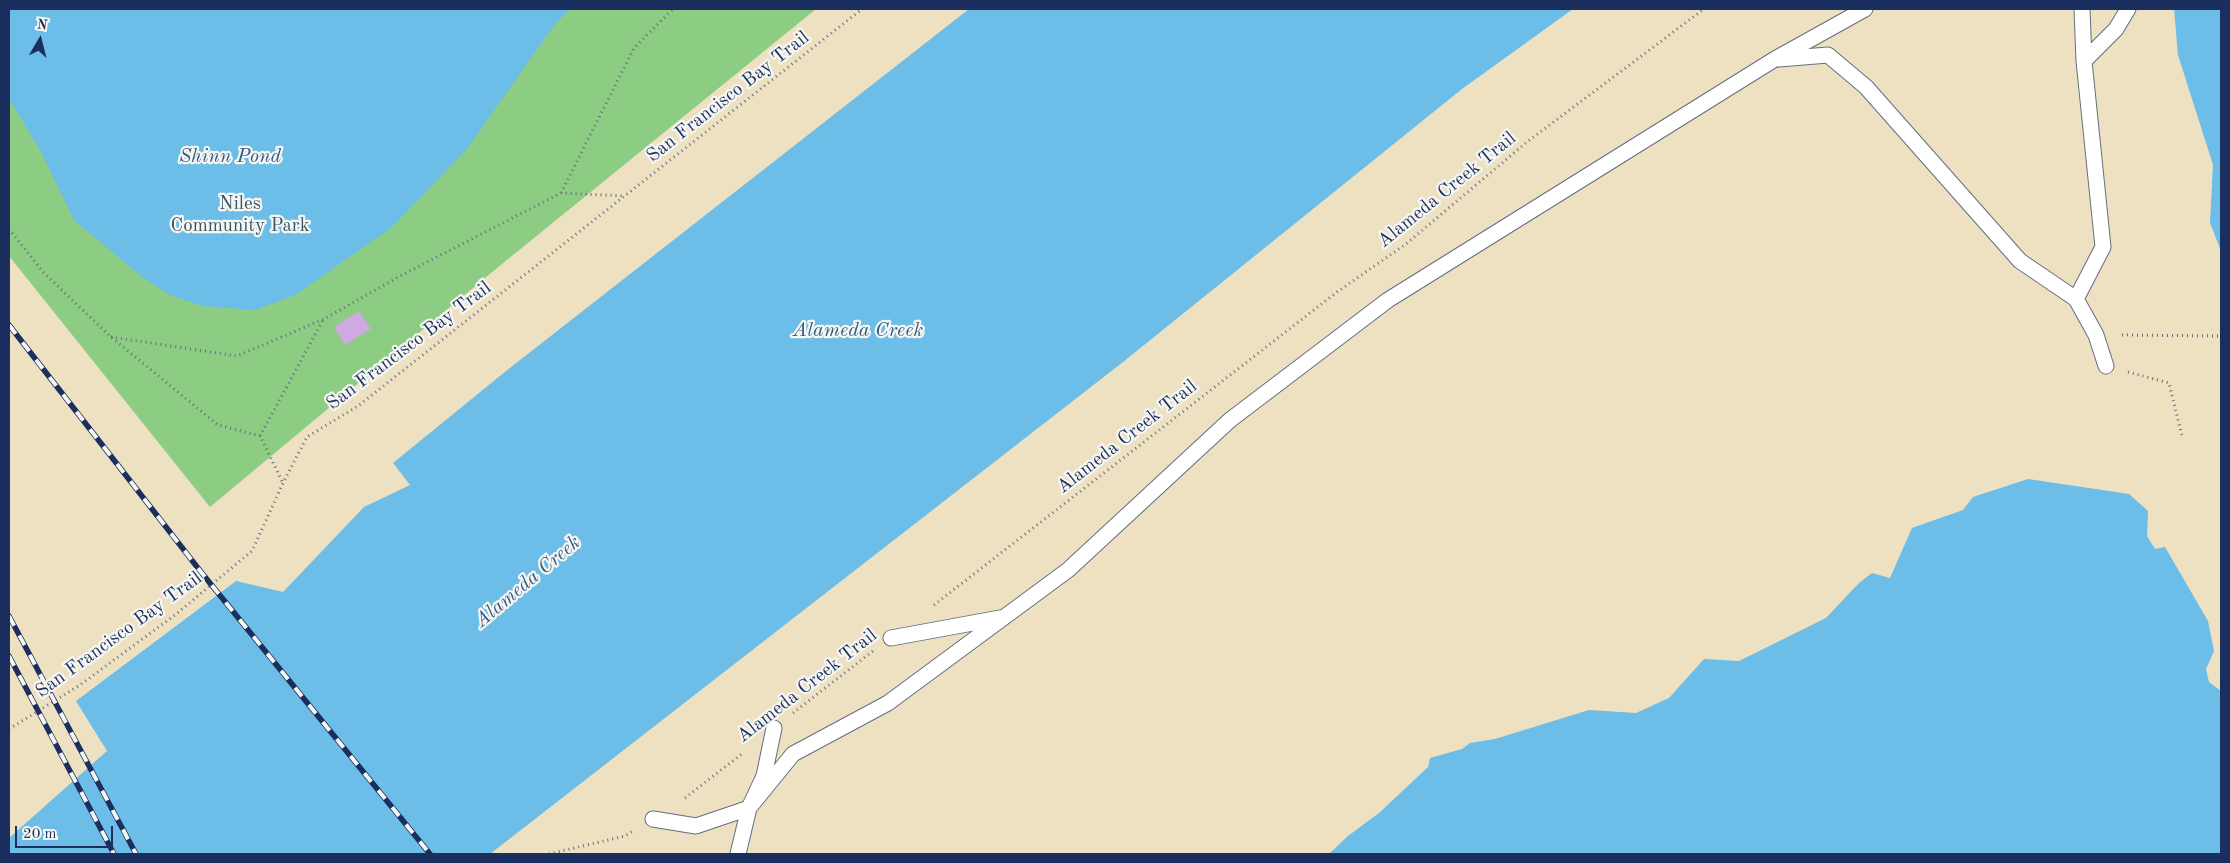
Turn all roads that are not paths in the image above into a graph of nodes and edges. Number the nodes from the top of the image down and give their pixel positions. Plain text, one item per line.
1 (1864, 9) edge
2 (2082, 9) edge
3 (2128, 9) edge
4 (1775, 59) junction
5 (2084, 61) junction
6 (2076, 299) junction
7 (2106, 366) road end
8 (1004, 618) junction
9 (891, 638) road end
10 (774, 728) road end
11 (749, 808) junction
12 (653, 819) road end
13 (738, 854) edge

1 - 4 lane
2 - 5 lane
3 - 5 lane
4 - 6 lane
4 - 8 lane
5 - 6 lane
6 - 7 lane
8 - 9 lane
8 - 11 lane
10 - 11 lane
11 - 12 lane
11 - 13 lane

